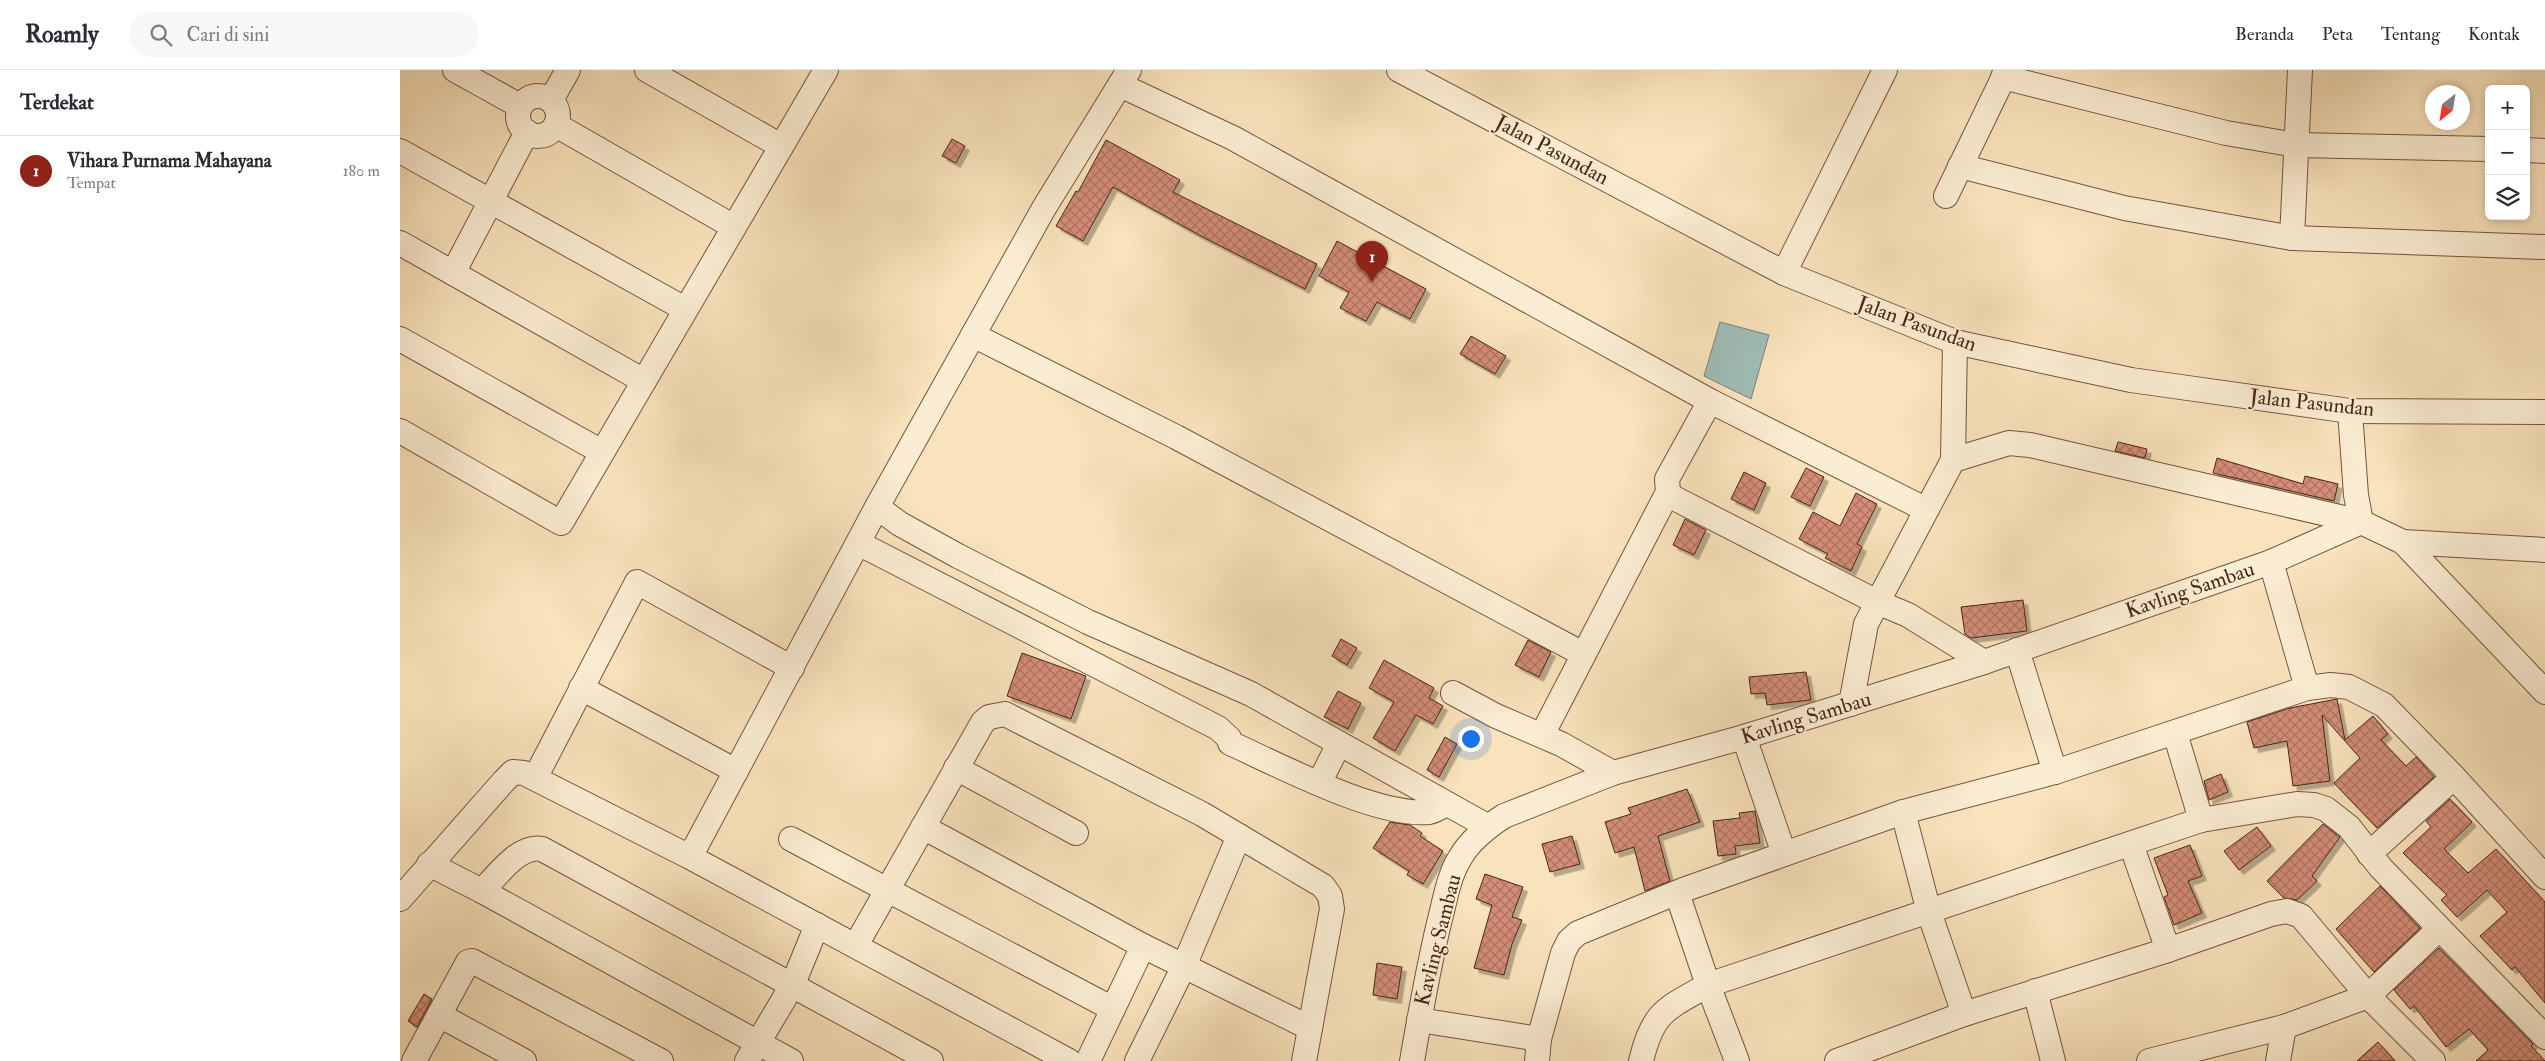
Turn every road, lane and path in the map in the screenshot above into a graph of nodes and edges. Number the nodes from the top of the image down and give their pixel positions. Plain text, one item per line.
1 (455, 70) edge
2 (568, 70) edge
3 (646, 70) edge
4 (826, 70) edge
5 (1886, 70) edge
6 (2300, 70) edge
7 (1401, 71) edge
8 (2005, 73) edge
9 (1124, 78) edge
10 (551, 100) junction
11 (520, 106) junction
12 (556, 125) junction
13 (527, 132) junction
14 (2296, 145) junction
15 (781, 146) junction
16 (400, 150) edge
17 (2485, 150) edge
18 (2530, 150) edge
19 (2545, 151) edge
20 (1960, 166) junction
21 (1946, 196) dead end
22 (491, 201) junction
23 (734, 227) junction
24 (2292, 238) junction
25 (400, 243) edge
26 (2545, 247) edge
27 (453, 273) junction
28 (1784, 273) junction
29 (686, 309) junction
30 (973, 335) junction
31 (400, 339) edge
32 (1955, 342) junction
33 (644, 381) junction
34 (1710, 401) junction
35 (2350, 411) junction
36 (2545, 412) edge
37 (400, 431) edge
38 (602, 452) junction
39 (1953, 460) junction
40 (1668, 492) junction
41 (877, 508) junction
42 (1925, 509) junction
43 (2361, 522) junction
44 (2403, 542) junction
45 (860, 544) junction
46 (2545, 550) edge
47 (2271, 562) junction
48 (1877, 602) junction
49 (2017, 650) junction
50 (1583, 654) junction
51 (1984, 662) junction
52 (792, 668) junction
53 (581, 688) junction
54 (2307, 688) junction
55 (2545, 692) edge
56 (1453, 693) dead end
57 (1851, 704) junction
58 (2175, 733) junction
59 (1542, 735) junction
60 (1744, 737) junction
61 (1339, 744) junction
62 (956, 768) junction
63 (736, 771) junction
64 (2054, 772) junction
65 (1613, 773) junction
66 (2454, 777) junction
67 (535, 778) junction
68 (1319, 783) junction
69 (1446, 804) junction
70 (1903, 812) junction
71 (2202, 820) junction
72 (1488, 826) junction
73 (922, 827) junction
74 (1076, 832) dead end
75 (1238, 836) junction
76 (790, 839) dead end
77 (2131, 844) junction
78 (1784, 854) junction
79 (2369, 854) junction
80 (690, 856) junction
81 (2540, 862) edge
82 (429, 864) junction
83 (886, 890) junction
84 (482, 891) junction
85 (1677, 892) junction
86 (400, 899) edge
87 (1929, 912) junction
88 (817, 925) junction
89 (2439, 929) junction
90 (856, 946) junction
91 (1143, 946) junction
92 (2168, 950) junction
93 (1184, 966) junction
94 (792, 984) junction
95 (1708, 985) junction
96 (2035, 991) junction
97 (2368, 996) junction
98 (1113, 1009) junction
99 (1964, 1014) junction
100 (439, 1016) junction
101 (1419, 1020) junction
102 (2284, 1026) junction
103 (1310, 1028) junction
104 (2545, 1037) edge
105 (1538, 1050) edge
106 (753, 1052) edge
107 (2175, 1058) edge
108 (414, 1061) edge
109 (524, 1061) edge
110 (661, 1061) edge
111 (791, 1061) edge
112 (931, 1061) edge
113 (1069, 1061) edge
114 (1088, 1061) edge
115 (1137, 1061) edge
116 (1304, 1061) edge
117 (1412, 1061) edge
118 (1641, 1061) edge
119 (1737, 1061) edge
120 (1837, 1061) edge
121 (2053, 1061) edge
122 (2149, 1061) edge
123 (2278, 1061) edge
124 (2433, 1061) edge

1 - 11 street
2 - 10 street
3 - 15 street
4 - 15 street
5 - 28 street
6 - 14 street
7 - 28 street, Jalan Pasundan
8 - 14 street
8 - 20 street
9 - 30 street
9 - 34 street
10 - 11 street
10 - 12 street
11 - 13 street
12 - 13 street
12 - 23 street
13 - 22 street
14 - 17 street
14 - 24 street
15 - 23 street
16 - 22 street
18 - 19 street
20 - 21 street
20 - 24 street
22 - 27 street
22 - 29 street
23 - 29 street
24 - 26 street
25 - 27 street
27 - 33 street
28 - 32 street, Jalan Pasundan
29 - 33 street
30 - 41 street
30 - 50 street
31 - 38 street
32 - 35 street, Jalan Pasundan
32 - 39 street
33 - 38 street
34 - 40 street
34 - 42 street
35 - 36 street, Jalan Pasundan
35 - 43 street
37 - 38 street
39 - 42 street
39 - 43 street
40 - 48 street
40 - 50 street
41 - 45 street
41 - 61 street
42 - 48 street
43 - 44 street
43 - 47 street, Kavling Sambau
44 - 46 street
44 - 55 street
45 - 52 street
45 - 68 street
47 - 49 street, Kavling Sambau
47 - 54 street
48 - 51 street
48 - 57 street
49 - 51 street, Kavling Sambau
49 - 64 street
50 - 59 street
51 - 57 street, Kavling Sambau
52 - 53 street
52 - 63 street
53 - 63 street
53 - 67 street
54 - 58 street
54 - 66 street
56 - 59 street
57 - 60 street, Kavling Sambau
58 - 64 street
58 - 71 street
59 - 65 street
60 - 65 street, Kavling Sambau
60 - 78 street
61 - 68 street
61 - 69 street
62 - 73 street
62 - 74 street
62 - 75 street
63 - 80 street
64 - 70 street
65 - 72 street, Kavling Sambau
66 - 79 street
66 - 81 street
67 - 80 street
67 - 82 street
68 - 69 street
69 - 72 street
70 - 78 street
70 - 87 street
71 - 77 street
71 - 79 street
72 - 101 street, Kavling Sambau
73 - 83 street
73 - 91 street
75 - 93 street
75 - 103 street
76 - 83 street
77 - 87 street
77 - 92 street
78 - 85 street
79 - 89 street
80 - 88 street
82 - 84 street
82 - 86 street
83 - 90 street
83 - 98 street
84 - 94 street
84 - 106 street
85 - 95 street
85 - 105 street
87 - 95 street
87 - 99 street
88 - 90 street
88 - 94 street
89 - 97 street
89 - 104 street
90 - 113 street
91 - 93 street
91 - 98 street
92 - 96 street
92 - 97 street
93 - 103 street
93 - 115 street
94 - 106 street
94 - 112 street
95 - 118 street
95 - 119 street
96 - 99 street
96 - 121 street
97 - 102 street
97 - 124 street
98 - 114 street
99 - 120 street
100 - 108 street
100 - 109 street
100 - 110 street
101 - 105 street
101 - 117 street, Kavling Sambau
102 - 107 street
102 - 123 street
103 - 116 street
106 - 111 street
107 - 122 street

